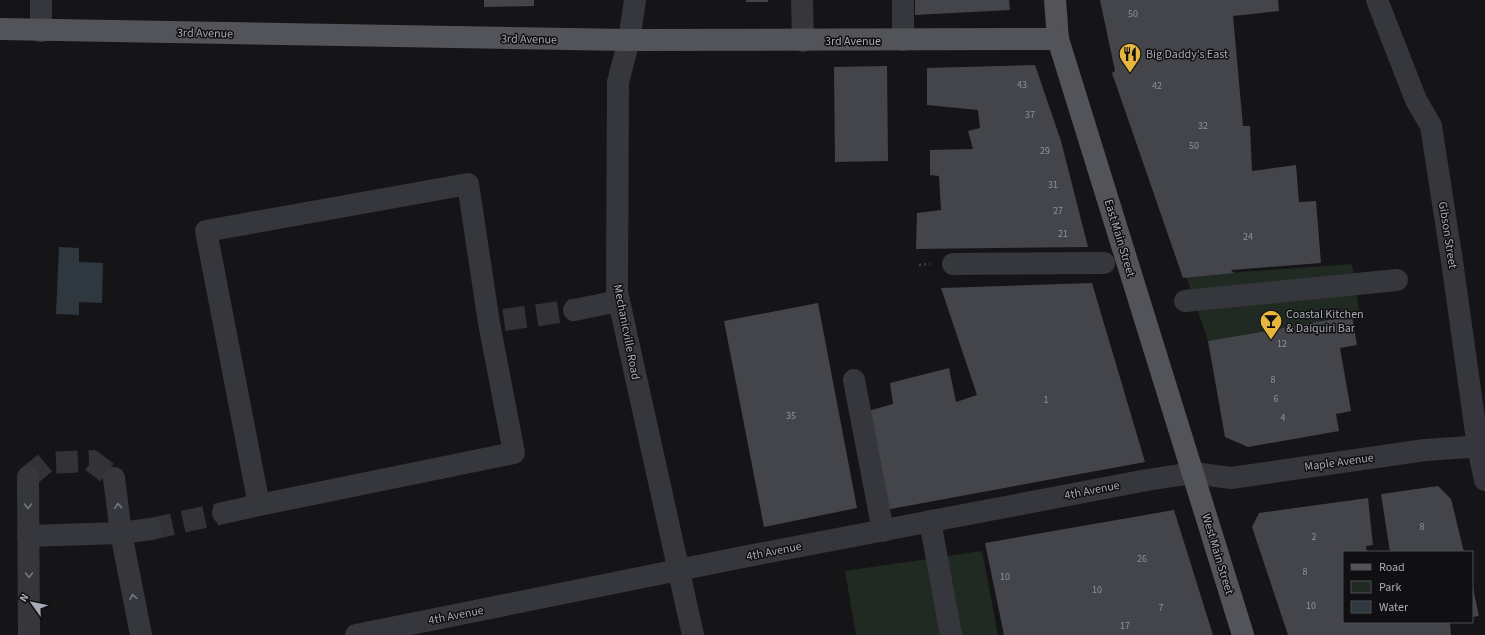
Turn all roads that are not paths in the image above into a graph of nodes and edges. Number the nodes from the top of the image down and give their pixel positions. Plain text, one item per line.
1 (41, 0) edge
2 (635, 0) edge
3 (802, 0) edge
4 (903, 0) edge
5 (1055, 0) edge
6 (1377, 0) edge
7 (0, 29) edge
8 (41, 31) junction
9 (1058, 39) junction
10 (629, 40) junction
11 (903, 40) junction
12 (803, 41) junction
13 (1104, 263) dead end
14 (953, 264) dead end
15 (1397, 280) dead end
16 (619, 301) junction
17 (1185, 301) dead end
18 (574, 310) tunnel mouth
19 (854, 380) dead end
20 (1481, 446) edge
21 (1193, 473) junction
22 (28, 477) dead end
23 (114, 478) dead end
24 (1485, 480) edge
25 (260, 505) junction
26 (223, 514) tunnel mouth
27 (930, 522) junction
28 (151, 529) tunnel mouth
29 (883, 531) junction
30 (121, 533) junction
31 (28, 536) junction
32 (678, 571) junction
33 (397, 631) edge
34 (29, 635) edge
35 (141, 635) edge
36 (356, 635) edge
37 (693, 635) edge
38 (951, 635) edge
39 (1243, 635) edge

1 - 8 street
2 - 10 street, Mechanicville Road
3 - 12 street
4 - 11 street
5 - 9 main road, East Main Street
6 - 20 street, Gibson Street
7 - 8 main road, 3rd Avenue
8 - 10 main road, 3rd Avenue
9 - 11 main road, 3rd Avenue
9 - 21 main road, East Main Street
10 - 12 main road, 3rd Avenue
10 - 16 street, Mechanicville Road
11 - 12 main road, 3rd Avenue
13 - 14 street
15 - 17 street
16 - 18 street
16 - 32 street, Mechanicville Road
19 - 29 street
20 - 21 street, Maple Avenue
20 - 24 street, Gibson Street
21 - 27 street, 4th Avenue
21 - 39 main road, West Main Street
22 -> 31 street
30 -> 23 street
25 - 25 street
25 - 26 street
27 - 29 street, 4th Avenue
27 - 38 street
28 - 30 street
29 - 32 street, 4th Avenue
30 - 31 street
35 -> 30 street
31 -> 34 street
32 - 33 street, 4th Avenue
32 - 37 street, Mechanicville Road
33 - 36 street, 4th Avenue

